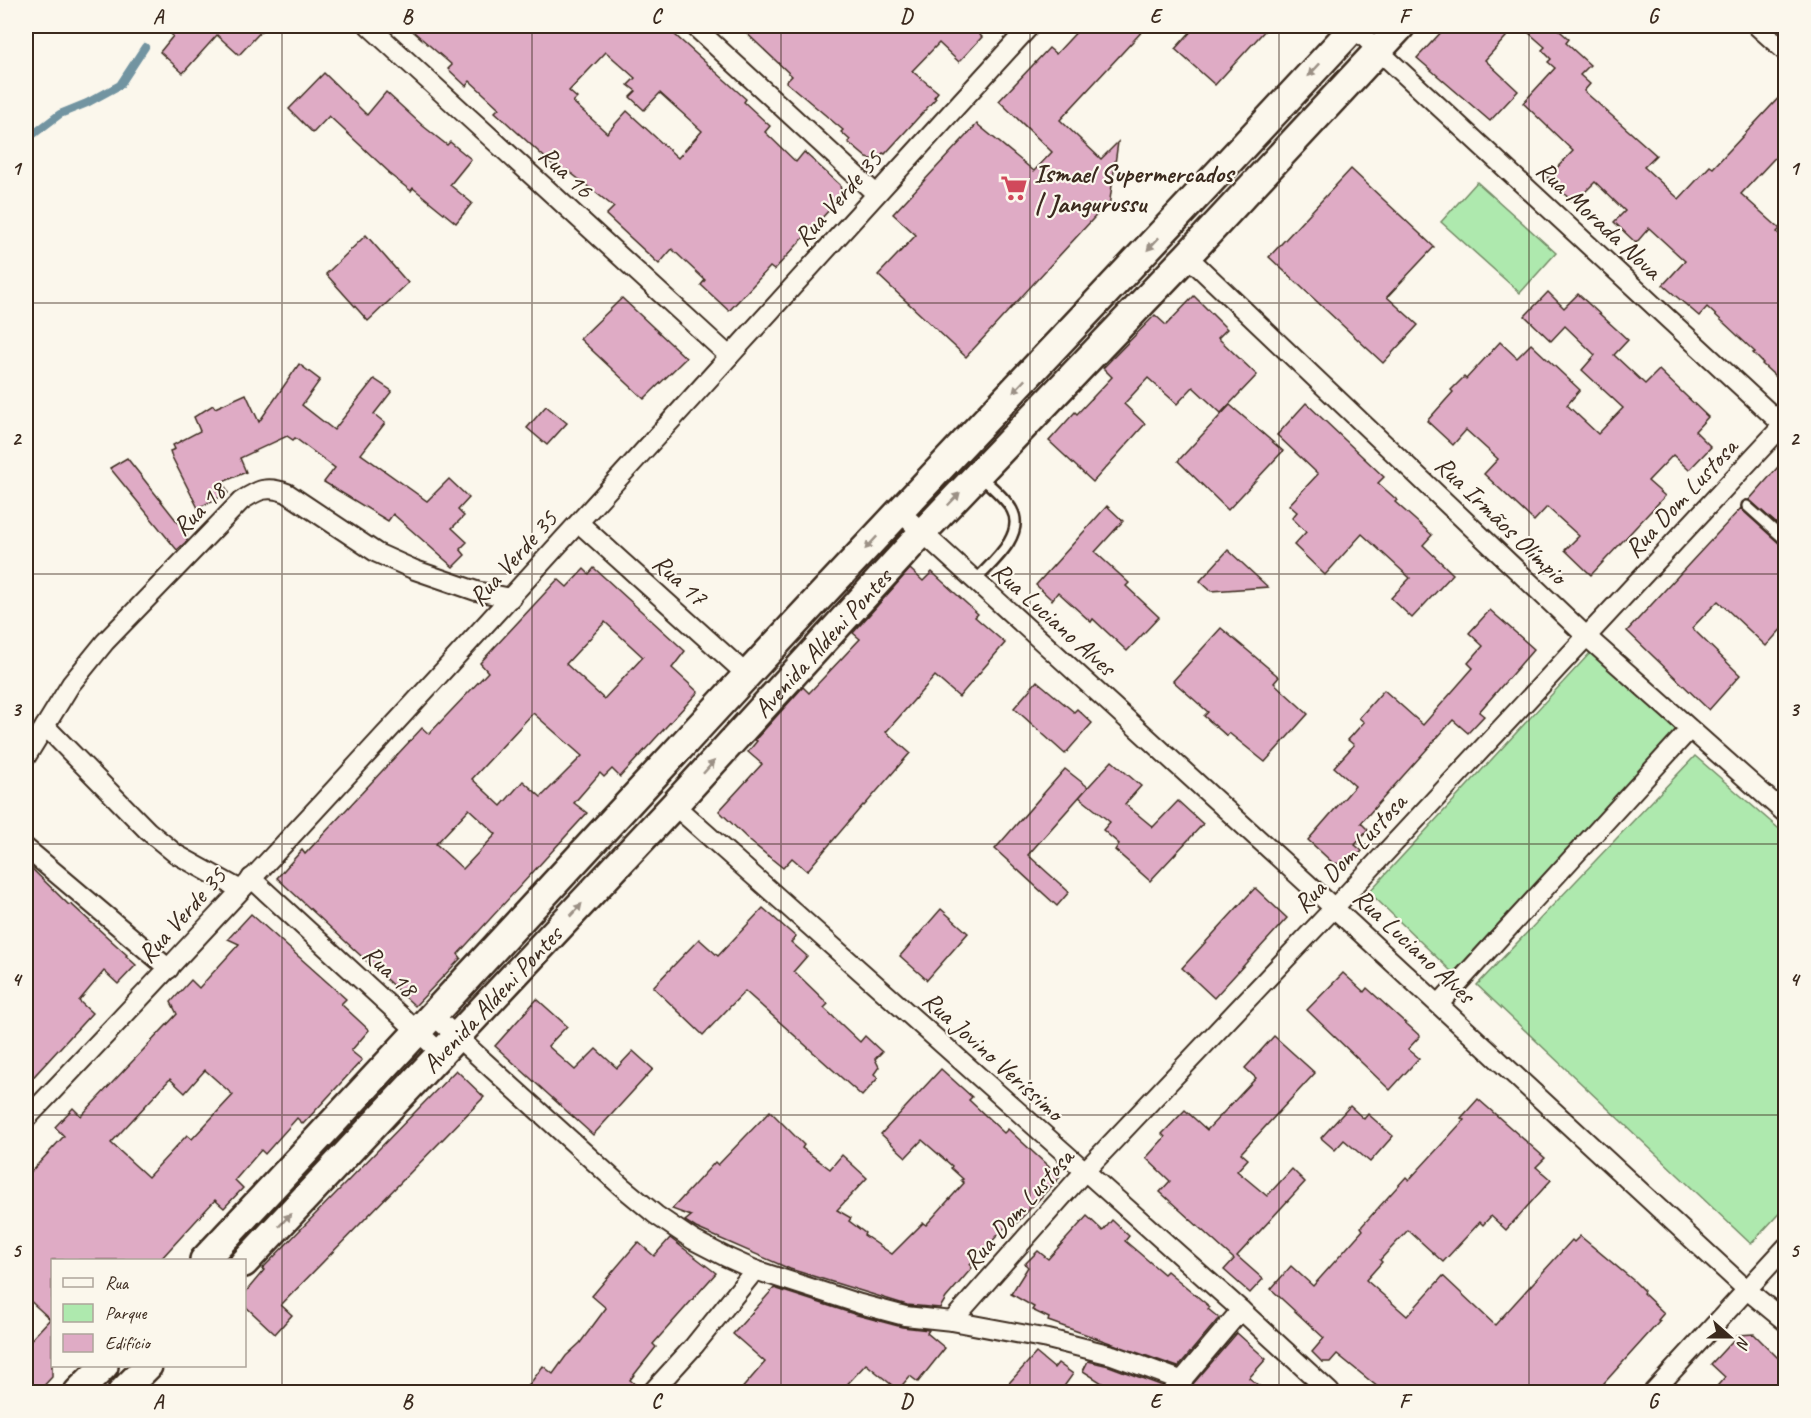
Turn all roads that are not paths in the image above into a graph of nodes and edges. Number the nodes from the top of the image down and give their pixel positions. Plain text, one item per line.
1 (369, 26) edge
2 (694, 26) edge
3 (1354, 26) edge
4 (1401, 26) edge
5 (1757, 26) edge
6 (1024, 28) edge
7 (1378, 50) junction
8 (1785, 52) edge
9 (876, 194) junction
10 (1187, 256) junction
11 (729, 356) junction
12 (1785, 425) edge
13 (978, 474) junction
14 (1747, 506) dead end
15 (900, 512) junction
16 (579, 523) junction
17 (922, 533) junction
18 (1785, 541) edge
19 (975, 581) junction
20 (512, 598) junction
21 (1587, 637) junction
22 (747, 675) junction
23 (45, 726) junction
24 (1690, 729) junction
25 (26, 757) edge
26 (674, 805) junction
27 (1785, 814) edge
28 (26, 848) edge
29 (246, 884) junction
30 (1334, 908) junction
31 (169, 969) junction
32 (1439, 1004) junction
33 (426, 1024) junction
34 (449, 1046) junction
35 (26, 1119) edge
36 (1084, 1172) junction
37 (1785, 1247) edge
38 (205, 1259) edge
39 (246, 1261) edge
40 (755, 1270) junction
41 (1746, 1289) junction
42 (1241, 1310) junction
43 (952, 1321) junction
44 (1785, 1322) edge
45 (102, 1367) edge
46 (145, 1367) edge
47 (1178, 1387) edge
48 (78, 1392) edge
49 (122, 1392) edge
50 (652, 1392) edge
51 (1330, 1392) edge
52 (1653, 1392) edge

1 - 11 street, Rua 16
2 - 9 street
3 - 7 street, Rua Morada Nova
3 -> 15 main road, Avenida Aldeni Pontes
4 - 7 main road, Avenida Aldeni Pontes
5 - 8 street
6 - 9 street, Rua Verde 35
7 - 10 main road, Avenida Aldeni Pontes
7 - 12 street, Rua Morada Nova
9 - 11 street, Rua Verde 35
10 - 13 main road, Avenida Aldeni Pontes
10 - 21 street, Rua Irmãos Olímpio
11 - 16 street, Rua Verde 35
12 - 21 street, Rua Dom Lustosa
17 -> 13 main road, Avenida Aldeni Pontes
13 - 19 lane
14 - 18 lane
15 - 17 street, Rua Luciano Alves
15 -> 22 main road, Avenida Aldeni Pontes
16 - 20 street, Rua Verde 35
16 - 22 street, Rua 17
17 - 19 street, Rua Luciano Alves
26 -> 17 main road, Avenida Aldeni Pontes
19 - 30 street, Rua Luciano Alves
20 - 23 street, Rua 18
20 - 29 street, Rua Verde 35
21 - 24 street, Rua Irmãos Olímpio
21 - 30 street, Rua Dom Lustosa
22 - 33 main road, Avenida Aldeni Pontes
23 - 25 street, Rua 18
23 - 29 street, Rua 18
24 - 27 street, Rua Irmãos Olímpio
24 - 32 street
34 -> 26 main road, Avenida Aldeni Pontes
26 - 36 street, Rua Jovino Veríssimo
28 - 31 street
29 - 31 street, Rua Verde 35
29 - 33 street, Rua 18
30 - 32 street, Rua Luciano Alves
30 - 36 street, Rua Dom Lustosa
31 - 35 street, Rua Verde 35
32 - 41 street, Rua Luciano Alves
33 - 34 street, Rua 18
33 - 38 main road, Avenida Aldeni Pontes
39 -> 34 main road, Avenida Aldeni Pontes
34 - 40 street, Rua 18
36 - 42 street, Rua Jovino Veríssimo
36 - 43 street, Rua Dom Lustosa
37 - 41 street
40 - 43 street, Rua 18
40 - 50 street
41 - 44 street, Rua Luciano Alves
41 - 52 street
42 - 47 street
42 - 51 street, Rua Jovino Veríssimo
43 - 47 street, Rua 18
45 - 48 main road
46 - 49 main road

